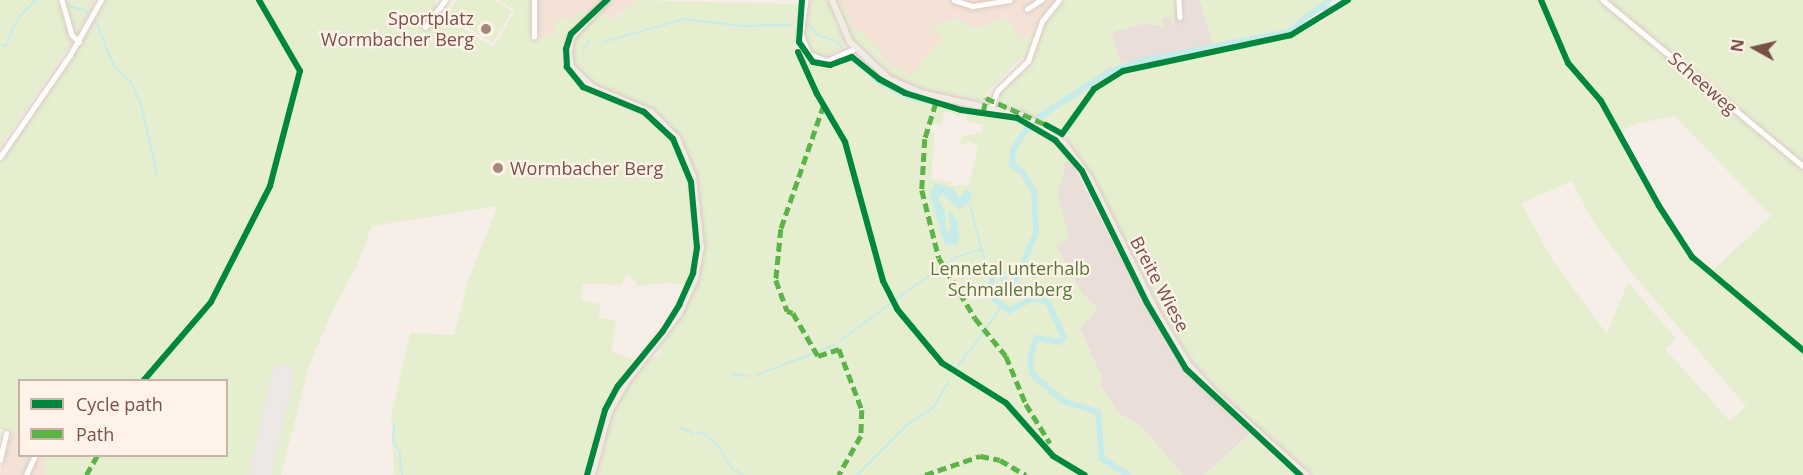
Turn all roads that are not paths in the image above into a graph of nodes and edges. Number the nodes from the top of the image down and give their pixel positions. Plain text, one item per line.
1 (62, 0) edge
2 (101, 0) edge
3 (445, 0) edge
4 (534, 0) edge
5 (607, 0) edge
6 (806, 0) edge
7 (832, 0) edge
8 (954, 0) edge
9 (1010, 0) edge
10 (1041, 0) edge
11 (1059, 0) edge
12 (1179, 0) edge
13 (1603, 0) edge
14 (1027, 9) dead end
15 (1180, 17) dead end
16 (425, 27) dead end
17 (534, 37) dead end
18 (79, 42) junction
19 (854, 48) junction
20 (991, 107) junction
21 (0, 157) edge
22 (1803, 166) edge
23 (6, 434) dead end
24 (35, 457) edge
25 (0, 460) edge
26 (26, 475) edge
27 (592, 475) edge
28 (1306, 475) edge

1 - 18 street
2 - 18 street
3 - 16 street
4 - 17 street
5 - 27 main road
6 - 19 street
7 - 19 main road, Breite Wiese
8 - 9 street
10 - 14 street
11 - 20 street
12 - 15 street
13 - 22 street, Scheeweg
18 - 21 street
19 - 20 main road, Breite Wiese
20 - 28 main road, Breite Wiese
23 - 25 street
24 - 26 street

